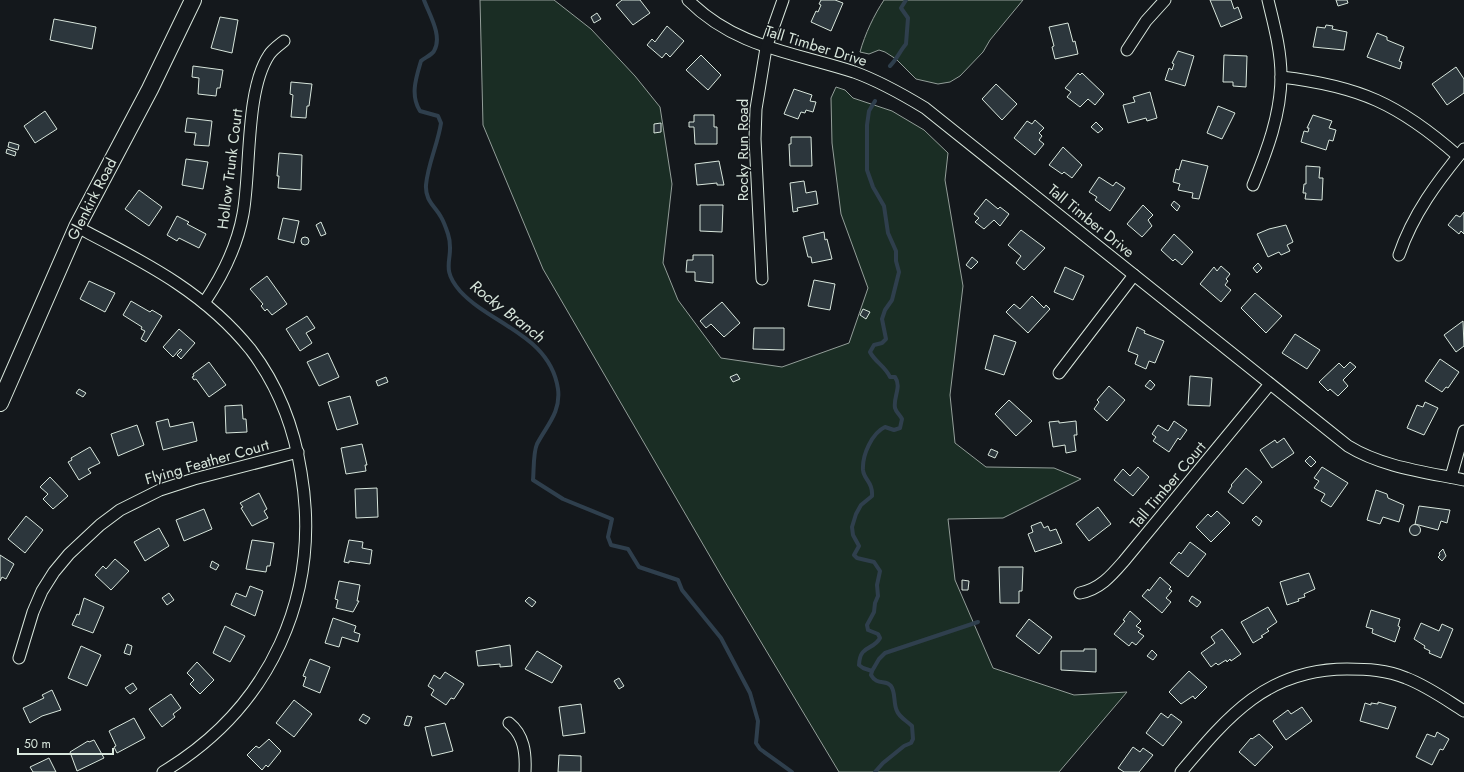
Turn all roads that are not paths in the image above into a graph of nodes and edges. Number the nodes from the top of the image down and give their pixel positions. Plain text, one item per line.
1 (193, 0) edge
2 (688, 0) edge
3 (783, 0) edge
4 (1165, 0) edge
5 (1268, 0) edge
6 (284, 41) dead end
7 (766, 48) junction
8 (1127, 50) dead end
9 (1281, 77) junction
10 (1461, 153) edge
11 (1253, 185) dead end
12 (77, 227) junction
13 (1399, 255) dead end
14 (1134, 275) junction
15 (762, 279) dead end
16 (204, 303) junction
17 (1059, 373) dead end
18 (1270, 384) junction
19 (0, 403) edge
20 (1464, 431) edge
21 (298, 452) junction
22 (1451, 478) junction
23 (1464, 480) edge
24 (1080, 593) dead end
25 (19, 658) dead end
26 (1464, 711) edge
27 (509, 723) dead end
28 (163, 772) edge
29 (525, 772) edge
30 (1181, 772) edge

1 - 12 street, Glenkirk Road
2 - 7 street, Tall Timber Drive
3 - 7 street, Rocky Run Road
4 - 8 street
5 - 9 street
6 - 16 street, Hollow Trunk Court
7 - 14 street, Tall Timber Drive
7 - 15 street, Rocky Run Road
9 - 10 street
9 - 11 street
10 - 13 street
12 - 16 street
12 - 19 street, Glenkirk Road
14 - 17 street
14 - 18 street, Tall Timber Drive
16 - 21 street
18 - 22 street, Tall Timber Drive
18 - 24 street, Tall Timber Court
20 - 22 street
21 - 25 street, Flying Feather Court
21 - 28 street
22 - 23 street, Tall Timber Drive
26 - 30 street
27 - 29 street

